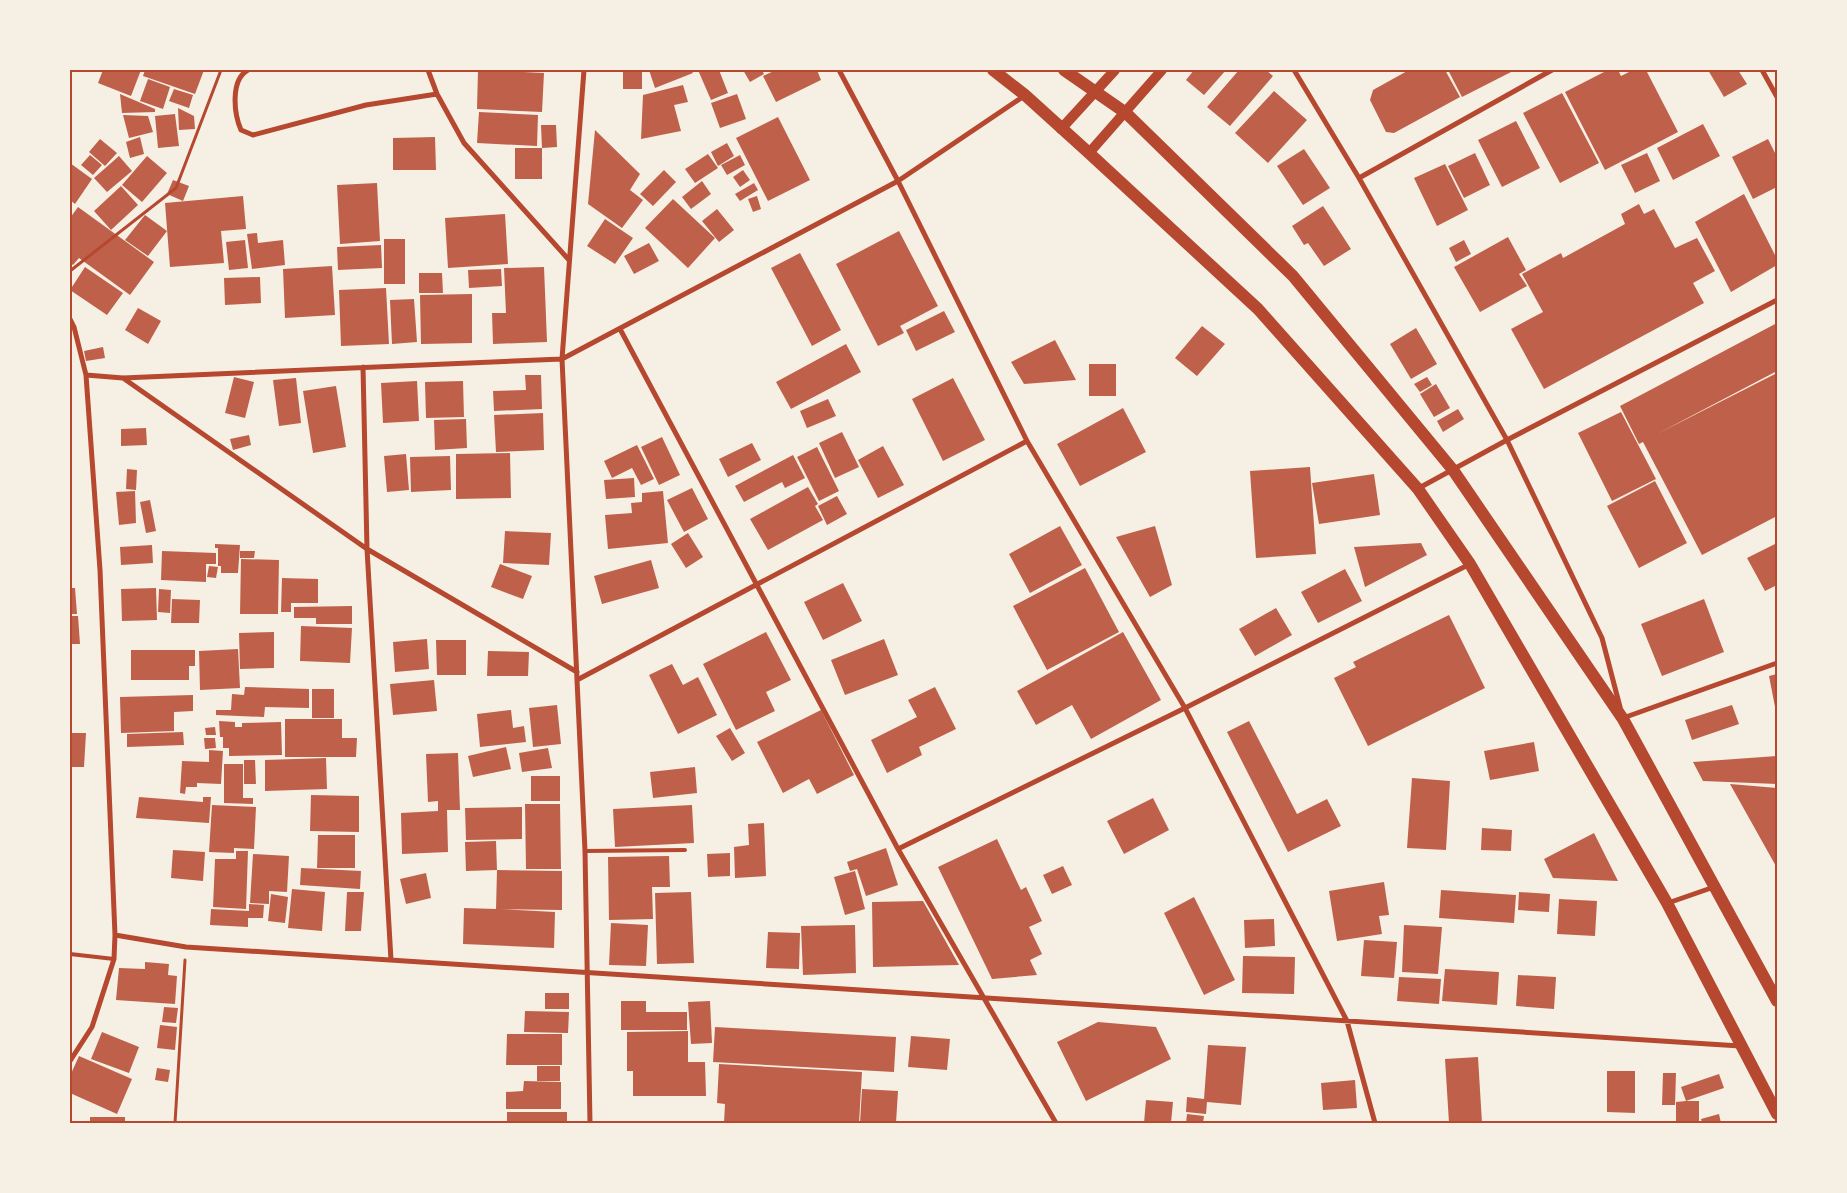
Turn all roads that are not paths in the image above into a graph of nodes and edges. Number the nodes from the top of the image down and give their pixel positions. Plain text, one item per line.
1 (248, 70) edge
2 (428, 70) edge
3 (584, 70) edge
4 (839, 70) edge
5 (993, 70) edge
6 (1064, 70) edge
7 (1115, 70) edge
8 (1162, 70) edge
9 (1294, 70) edge
10 (1552, 70) edge
11 (1762, 70) edge
12 (1096, 92) junction
13 (436, 94) junction
14 (1025, 95) junction
15 (1777, 97) edge
16 (1126, 112) junction
17 (1061, 129) junction
18 (1089, 152) junction
19 (1359, 178) junction
20 (898, 181) junction
21 (569, 260) junction
22 (1777, 300) edge
23 (70, 319) edge
24 (620, 329) junction
25 (562, 359) junction
26 (363, 367) junction
27 (86, 374) junction
28 (122, 378) junction
29 (1507, 440) junction
30 (1027, 441) junction
31 (1453, 470) junction
32 (1418, 488) junction
33 (368, 549) junction
34 (1470, 564) junction
35 (757, 585) junction
36 (1777, 663) edge
37 (577, 672) junction
38 (577, 680) junction
39 (1185, 708) junction
40 (1623, 719) junction
41 (898, 849) junction
42 (685, 850) dead end
43 (585, 852) junction
44 (1714, 886) junction
45 (1668, 903) junction
46 (114, 935) junction
47 (70, 954) edge
48 (114, 959) junction
49 (391, 960) junction
50 (588, 973) junction
51 (984, 997) junction
52 (1777, 1001) edge
53 (1347, 1022) junction
54 (1742, 1046) junction
55 (70, 1061) edge
56 (1777, 1114) edge
57 (590, 1123) edge
58 (1056, 1123) edge
59 (1375, 1123) edge

1 - 13 street
2 - 13 street
3 - 21 street
4 - 20 street
5 - 14 main road
6 - 12 main road
7 - 12 main road
8 - 16 main road
9 - 19 street
10 - 19 street
11 - 15 street
12 - 16 main road
12 - 17 main road
13 - 21 street
14 - 17 main road
14 - 20 street
16 - 18 main road
16 - 31 main road
17 - 18 main road
18 - 32 main road
19 - 29 street
20 - 24 street
20 - 30 street
21 - 25 street
22 - 29 street
23 - 27 street
24 - 25 street
24 - 35 street
25 - 26 street
25 - 37 street
26 - 28 street
26 - 33 street
27 - 28 street
27 - 46 street
28 - 33 street
29 - 31 street
29 - 40 street
30 - 35 street
30 - 39 street
31 - 32 street
31 - 40 main road
32 - 34 main road
33 - 37 street
33 - 49 street
34 - 39 street
34 - 45 main road
35 - 38 street
35 - 41 street
36 - 40 street
37 - 38 street
38 - 43 street
39 - 41 street
39 - 53 street
40 - 44 main road
41 - 51 street
42 - 43 lane
43 - 50 street
44 - 45 street
44 - 52 main road
45 - 54 main road
46 - 48 street
46 - 49 street
47 - 48 lane
48 - 55 street
49 - 50 street
50 - 51 street
50 - 57 street
51 - 53 street
51 - 58 street
53 - 54 street
53 - 59 street
54 - 56 main road

